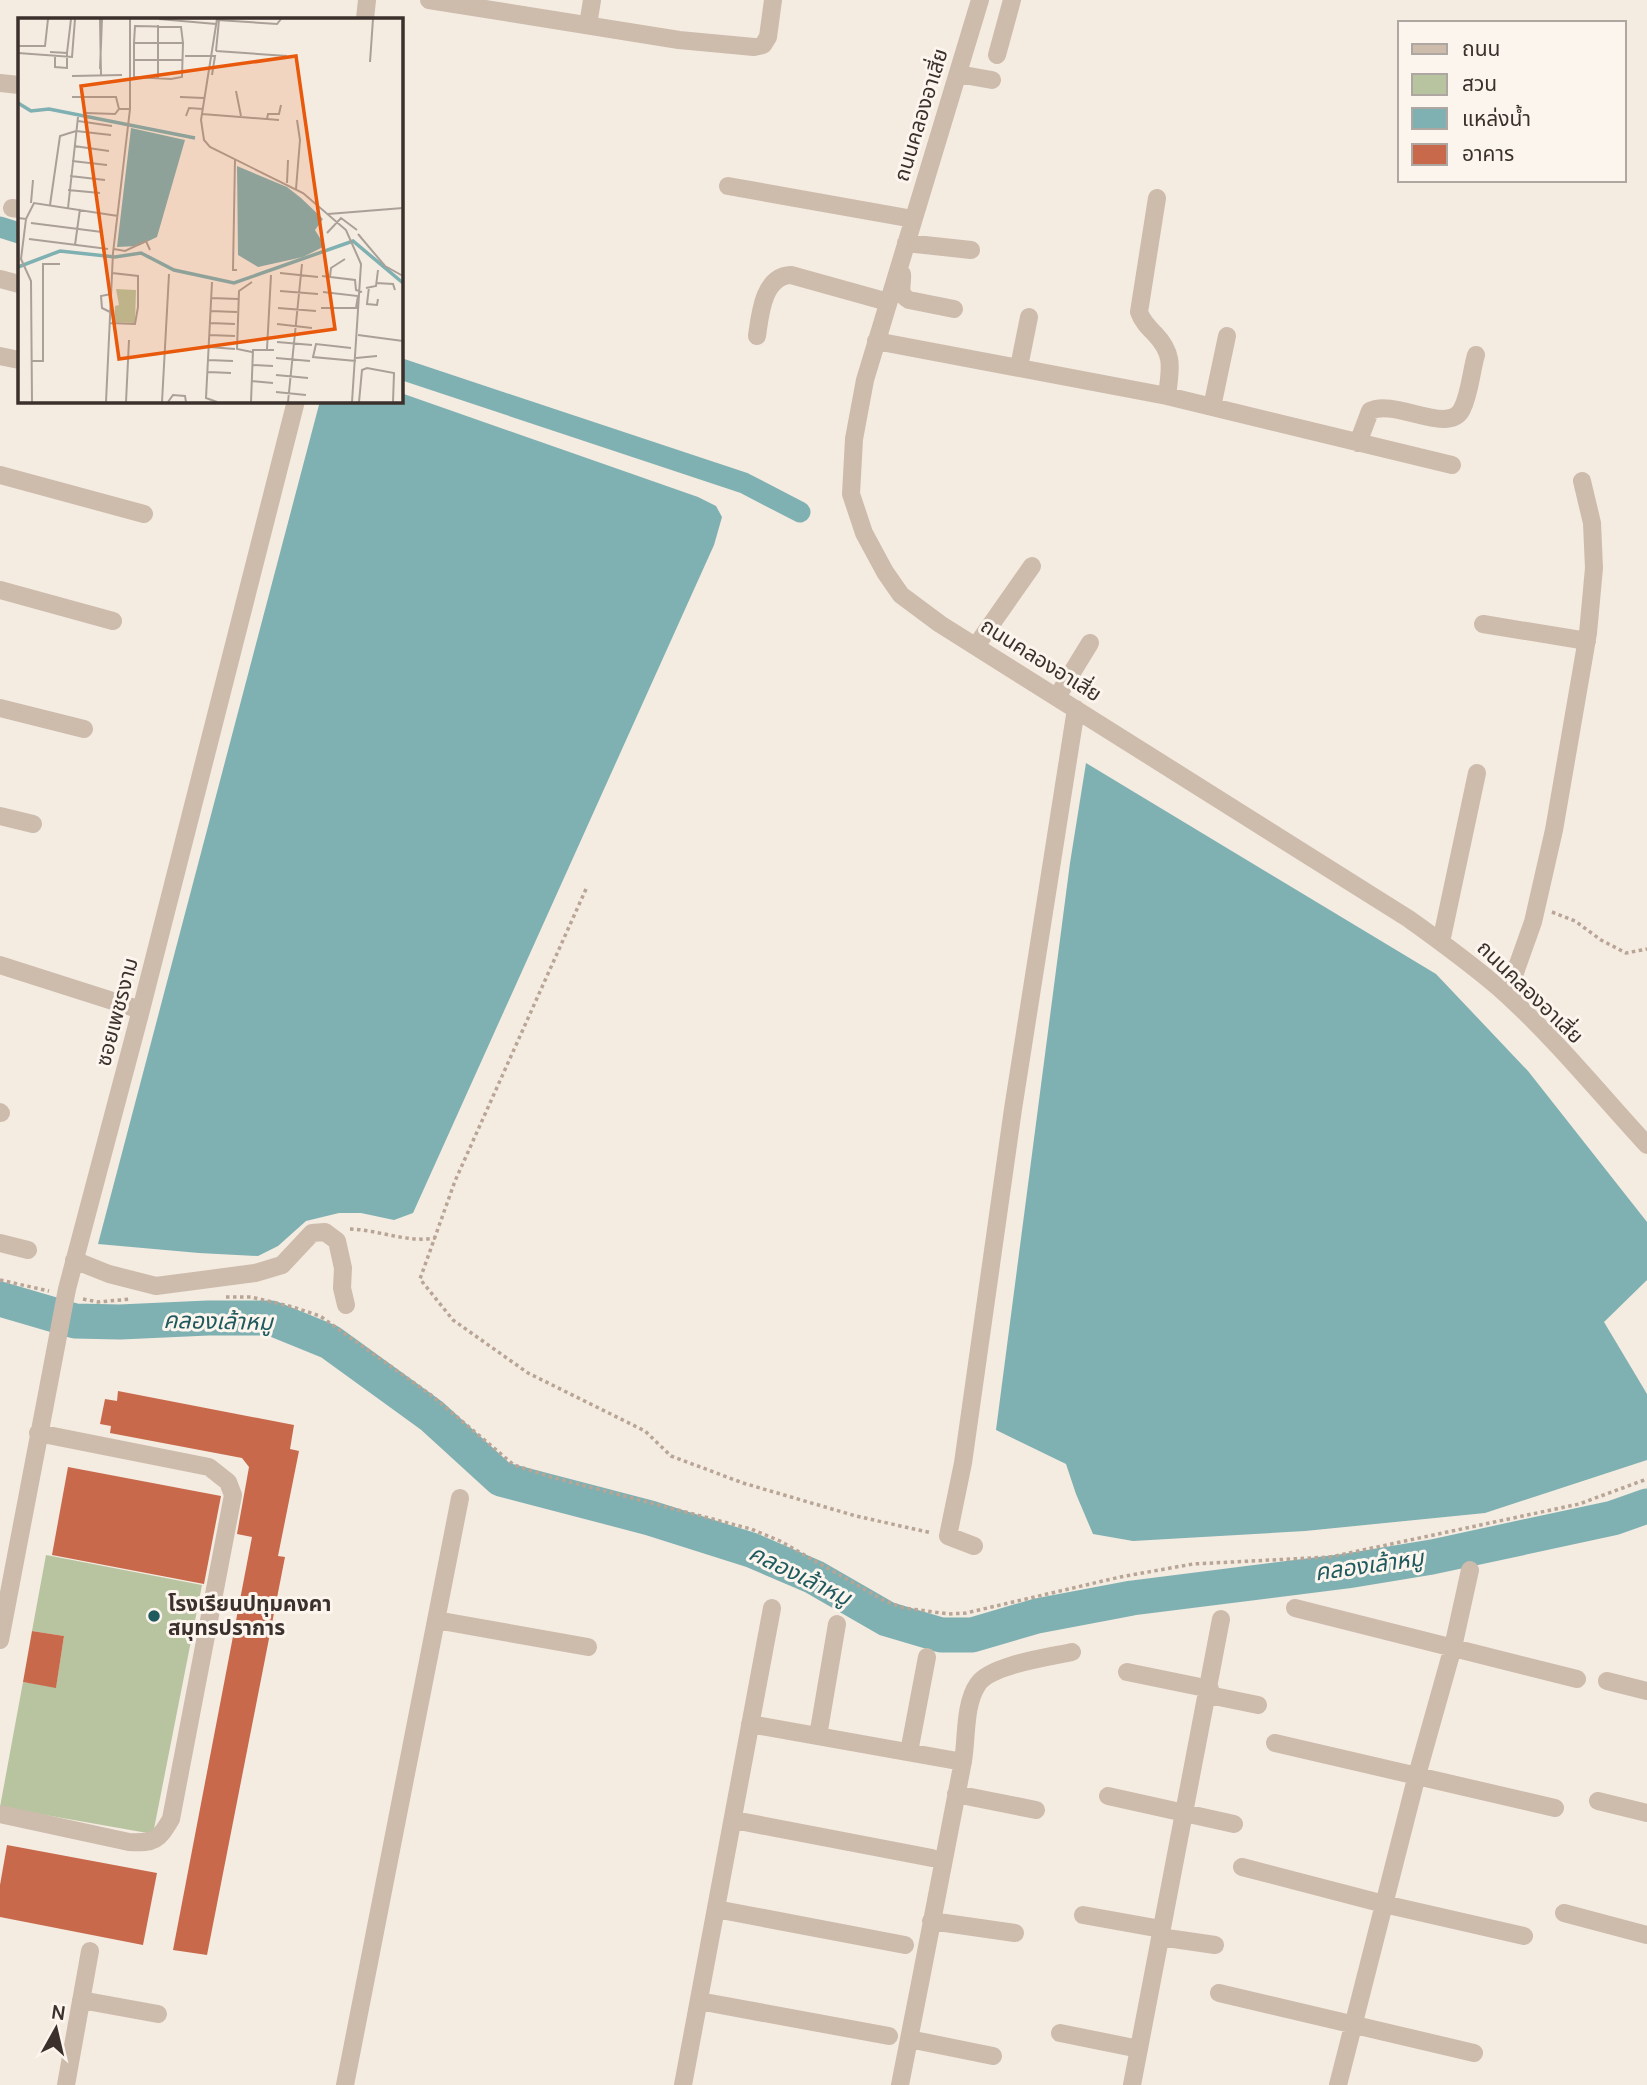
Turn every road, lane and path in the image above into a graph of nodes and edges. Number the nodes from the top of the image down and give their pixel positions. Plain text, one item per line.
1 (367, 0) edge
2 (429, 0) edge
3 (592, 0) edge
4 (773, 0) edge
5 (980, 0) edge
6 (1012, 0) edge
7 (365, 18) edge
8 (588, 25) junction
9 (998, 55) dead end
10 (958, 73) junction
11 (992, 80) dead end
12 (0, 83) edge
13 (18, 85) edge
14 (924, 185) dead end
15 (728, 186) dead end
16 (1157, 198) dead end
17 (913, 219) junction
18 (906, 243) junction
19 (971, 250) dead end
20 (897, 271) junction
21 (0, 279) edge
22 (18, 284) edge
23 (888, 302) junction
24 (954, 309) dead end
25 (1029, 317) dead end
26 (757, 336) dead end
27 (1227, 336) dead end
28 (876, 341) junction
29 (1475, 355) dead end
30 (0, 356) edge
31 (18, 360) edge
32 (1019, 367) junction
33 (1167, 396) junction
34 (296, 402) edge
35 (1212, 407) junction
36 (1358, 443) junction
37 (1452, 466) dead end
38 (0, 475) edge
39 (1582, 481) dead end
40 (144, 514) dead end
41 (1032, 566) dead end
42 (0, 590) edge
43 (113, 621) dead end
44 (1483, 624) dead end
45 (1587, 641) junction
46 (1090, 643) dead end
47 (976, 646) junction
48 (1057, 697) junction
49 (0, 708) edge
50 (1076, 709) junction
51 (84, 729) dead end
52 (1477, 773) dead end
53 (0, 816) edge
54 (33, 824) dead end
55 (586, 889) dead end
56 (1537, 906) junction
57 (1441, 942) junction
58 (1647, 949) edge
59 (0, 965) edge
60 (1507, 995) junction
61 (141, 1010) junction
62 (1647, 1145) edge
63 (327, 1234) junction
64 (435, 1238) junction
65 (0, 1243) edge
66 (28, 1251) dead end
67 (74, 1260) junction
68 (0, 1280) edge
69 (63, 1292) junction
70 (226, 1297) dead end
71 (142, 1298) dead end
72 (346, 1305) dead end
73 (38, 1433) junction
74 (1647, 1479) edge
75 (460, 1498) dead end
76 (948, 1536) junction
77 (974, 1546) dead end
78 (1470, 1570) dead end
79 (5, 1589) edge
80 (772, 1608) dead end
81 (1295, 1608) dead end
82 (1222, 1619) dead end
83 (436, 1620) junction
84 (837, 1624) dead end
85 (0, 1640) edge
86 (588, 1647) dead end
87 (1453, 1647) junction
88 (1072, 1652) dead end
89 (927, 1657) dead end
90 (1127, 1672) dead end
91 (1577, 1679) dead end
92 (1607, 1681) dead end
93 (1647, 1691) edge
94 (1209, 1692) junction
95 (1258, 1705) dead end
96 (750, 1724) junction
97 (818, 1736) junction
98 (1275, 1743) dead end
99 (909, 1752) junction
100 (963, 1762) junction
101 (1417, 1775) junction
102 (956, 1794) junction
103 (1108, 1796) dead end
104 (1598, 1801) dead end
105 (1555, 1808) dead end
106 (1036, 1810) dead end
107 (1186, 1812) junction
108 (1647, 1813) edge
109 (0, 1814) edge
110 (734, 1820) junction
111 (1234, 1824) dead end
112 (932, 1858) dead end
113 (1242, 1867) dead end
114 (1384, 1904) junction
115 (716, 1909) junction
116 (1564, 1913) dead end
117 (1083, 1915) dead end
118 (931, 1921) junction
119 (1015, 1933) dead end
120 (1161, 1933) junction
121 (1647, 1935) edge
122 (1524, 1936) dead end
123 (905, 1945) dead end
124 (1215, 1945) dead end
125 (90, 1951) dead end
126 (1219, 1993) dead end
127 (81, 2000) junction
128 (699, 2001) junction
129 (158, 2014) dead end
130 (1352, 2026) junction
131 (1060, 2034) dead end
132 (889, 2036) dead end
133 (909, 2039) junction
134 (1139, 2049) junction
135 (1474, 2053) dead end
136 (993, 2056) dead end
137 (66, 2085) edge
138 (345, 2085) edge
139 (683, 2085) edge
140 (900, 2085) edge
141 (1132, 2085) edge
142 (1338, 2085) edge

1 - 7 street
2 - 8 street
3 - 8 street
4 - 8 street
5 - 10 street, ถนนคลองอาเสี่ย
6 - 9 street
10 - 11 street
10 - 14 street
10 - 17 street, ถนนคลองอาเสี่ย
12 - 13 street
15 - 17 street
16 - 33 street
17 - 18 street, ถนนคลองอาเสี่ย
18 - 19 street
18 - 20 street, ถนนคลองอาเสี่ย
20 - 23 street, ถนนคลองอาเสี่ย
20 - 24 street
21 - 22 street
23 - 26 street
23 - 28 street, ถนนคลองอาเสี่ย
25 - 32 street
27 - 35 street
28 - 32 street
28 - 47 street, ถนนคลองอาเสี่ย
29 - 36 street
30 - 31 street
32 - 33 street
33 - 35 street
34 - 61 street, ซอยเพชรงาม
35 - 36 street
36 - 37 street
38 - 40 street
39 - 45 street
41 - 47 street
42 - 43 street
44 - 45 street
45 - 56 street
46 - 48 street
47 - 48 street, ถนนคลองอาเสี่ย
48 - 50 street, ถนนคลองอาเสี่ย
49 - 51 street
50 - 57 street, ถนนคลองอาเสี่ย
50 - 76 street
52 - 57 street
53 - 54 street
55 - 64 path
56 - 58 path
56 - 60 street
57 - 60 street, ถนนคลองอาเสี่ย
59 - 61 street
60 - 62 street, ถนนคลองอาเสี่ย
61 - 67 street, ซอยเพชรงาม
63 - 64 path
63 - 67 street
63 - 72 street
64 - 76 path
65 - 66 street
67 - 69 street, ซอยเพชรงาม
68 - 69 path
69 - 71 path
69 - 73 street, ซอยเพชรงาม
70 - 74 path
73 - 79 street, ซอยเพชรงาม
73 - 109 street
75 - 83 street
76 - 77 street
78 - 87 street
79 - 85 street, ซอยเพชรงาม
80 - 96 street
81 - 87 street
82 - 94 street
83 - 86 street
83 - 138 street
84 - 97 street
87 - 91 street
87 - 101 street
88 - 100 street
89 - 99 street
90 - 94 street
92 - 93 street
94 - 95 street
94 - 107 street
96 - 97 street
96 - 110 street
97 - 99 street
98 - 101 street
99 - 100 street
100 - 102 street
101 - 105 street
101 - 114 street
102 - 106 street
102 - 118 street
103 - 107 street
104 - 108 street
107 - 111 street
107 - 120 street
110 - 112 street
110 - 115 street
113 - 114 street
114 - 122 street
114 - 130 street
115 - 123 street
115 - 128 street
116 - 121 street
117 - 120 street
118 - 119 street
118 - 133 street
120 - 124 street
120 - 134 street
125 - 127 street
126 - 130 street
127 - 129 street
127 - 137 street
128 - 132 street
128 - 139 street
130 - 135 street
130 - 142 street
131 - 134 street
133 - 136 street
133 - 140 street
134 - 141 street

